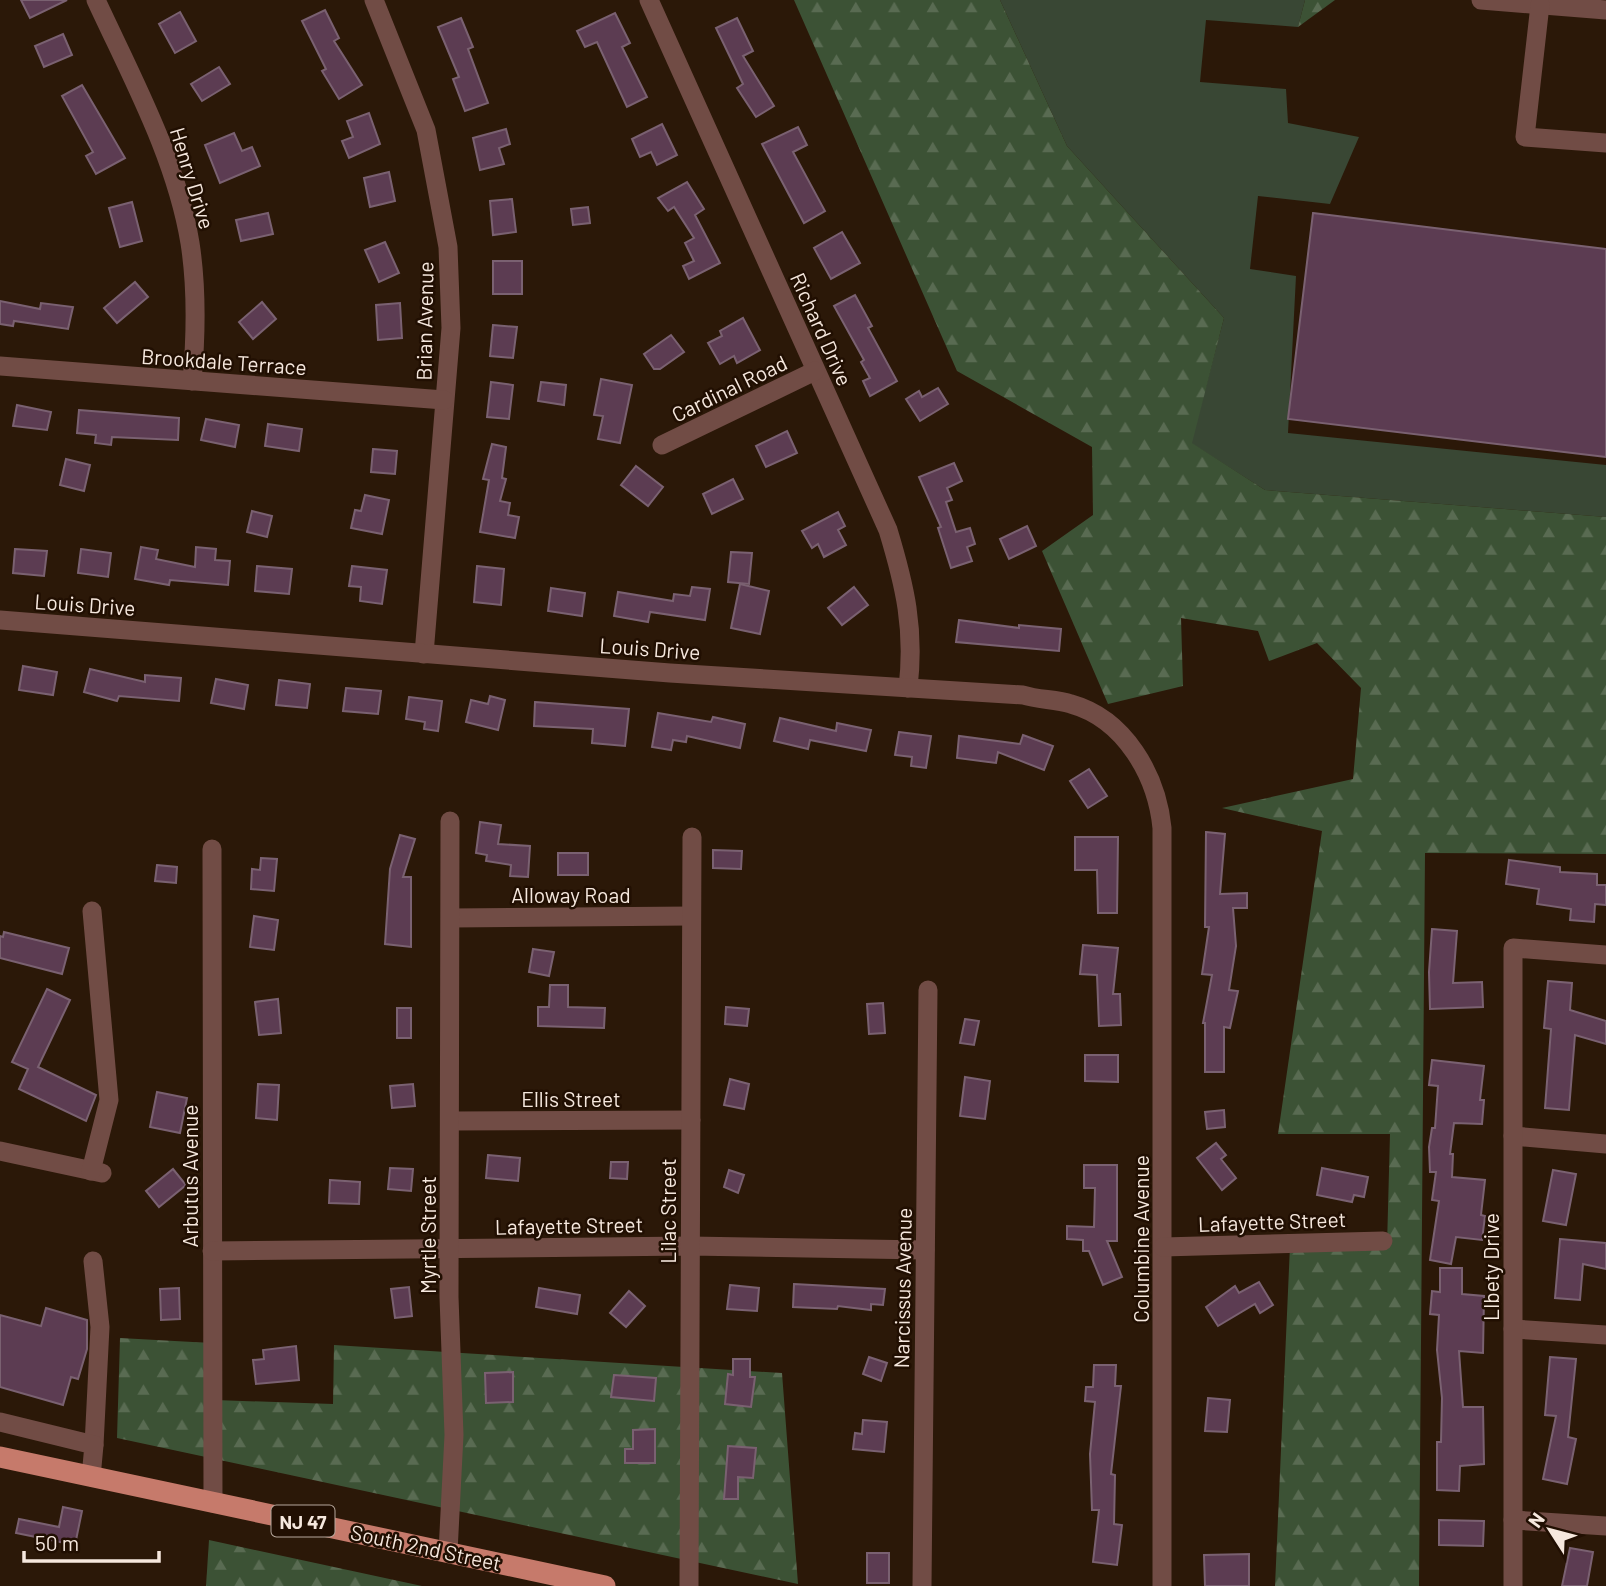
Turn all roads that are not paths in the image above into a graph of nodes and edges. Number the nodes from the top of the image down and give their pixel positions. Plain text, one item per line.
1 (96, 0) edge
2 (374, 0) edge
3 (649, 0) edge
4 (1480, 0) edge
5 (1530, 3) edge
6 (1606, 10) edge
7 (1606, 143) edge
8 (0, 366) edge
9 (815, 371) junction
10 (191, 381) junction
11 (444, 400) junction
12 (662, 445) dead end
13 (0, 620) edge
14 (424, 654) junction
15 (908, 688) junction
16 (450, 821) dead end
17 (692, 837) dead end
18 (212, 849) dead end
19 (1162, 891) joint
20 (92, 911) dead end
21 (691, 916) junction
22 (451, 918) junction
23 (1606, 955) edge
24 (928, 990) dead end
25 (691, 1120) junction
26 (451, 1121) junction
27 (1513, 1136) junction
28 (1606, 1144) edge
29 (0, 1151) edge
30 (1383, 1241) dead end
31 (690, 1246) junction
32 (1163, 1247) junction
33 (450, 1249) junction
34 (925, 1250) junction
35 (212, 1251) junction
36 (93, 1261) dead end
37 (1513, 1329) junction
38 (1606, 1335) edge
39 (0, 1422) edge
40 (94, 1445) junction
41 (0, 1457) edge
42 (91, 1476) junction
43 (213, 1503) junction
44 (1513, 1520) junction
45 (1606, 1526) edge
46 (448, 1552) junction
47 (606, 1586) edge
48 (689, 1586) edge
49 (922, 1586) edge
50 (1162, 1586) edge
51 (1513, 1586) edge

1 - 10 street, Henry Drive
2 - 11 street, Brian Avenue
3 - 9 street, Richard Drive
4 - 5 street
5 - 6 street
5 - 7 street
8 - 10 street, Brookdale Terrace
9 - 12 street, Cardinal Road
9 - 15 street, Richard Drive
10 - 11 street, Brookdale Terrace
11 - 14 street, Brian Avenue
13 - 14 street, Louis Drive
14 - 15 street, Louis Drive
15 - 19 street, Louis Drive
16 - 22 street, Myrtle Street
17 - 21 street, Lilac Street
18 - 35 street, Arbutus Avenue
19 - 32 street, Columbine Avenue
20 - 29 street
21 - 22 street, Alloway Road
21 - 25 street, Lilac Street
22 - 26 street, Myrtle Street
23 - 27 street, LIbety Drive
24 - 34 street, Narcissus Avenue
25 - 26 street, Ellis Street
25 - 31 street, Lilac Street
26 - 33 street, Myrtle Street
27 - 28 street
27 - 37 street, LIbety Drive
30 - 32 street, Lafayette Street
31 - 33 street, Lafayette Street
31 - 34 street, Lafayette Street
31 - 48 street, Lilac Street
32 - 50 street, Columbine Avenue
33 - 35 street, Lafayette Street
33 - 46 street, Myrtle Street
34 - 49 street, Narcissus Avenue
35 - 43 street, Arbutus Avenue
36 - 40 street
37 - 38 street
37 - 44 street, LIbety Drive
39 - 40 street
40 - 42 street
41 - 42 main road, South 2nd Street / NJ 47
42 - 43 main road, South 2nd Street / NJ 47
43 - 46 main road, South 2nd Street / NJ 47
44 - 45 street
44 - 51 street, LIbety Drive
46 - 47 main road, South 2nd Street / NJ 47

